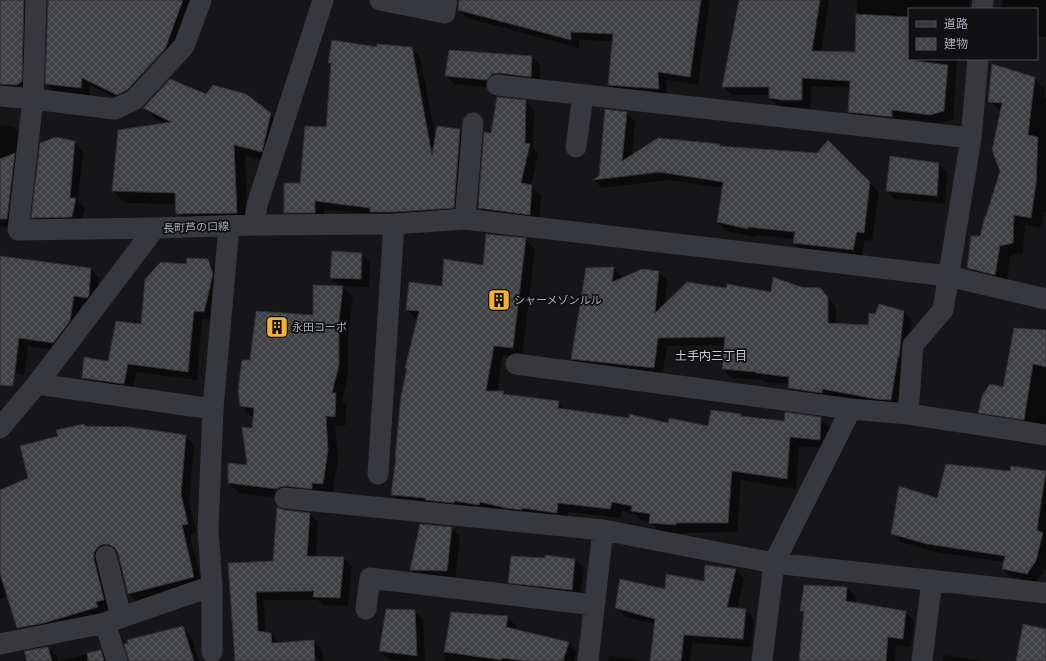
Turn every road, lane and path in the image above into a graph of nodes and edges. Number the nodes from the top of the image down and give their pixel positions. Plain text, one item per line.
1 (36, 0) edge
2 (201, 0) edge
3 (323, 0) edge
4 (380, 0) edge
5 (447, 0) edge
6 (978, 60) edge
7 (497, 86) dead end
8 (583, 95) junction
9 (0, 96) edge
10 (33, 98) junction
11 (473, 123) dead end
12 (971, 138) junction
13 (576, 147) dead end
14 (465, 219) junction
15 (254, 224) junction
16 (394, 224) junction
17 (229, 226) junction
18 (155, 228) junction
19 (948, 276) junction
20 (1046, 299) edge
21 (516, 364) dead end
22 (37, 384) junction
23 (213, 409) junction
24 (852, 409) junction
25 (908, 414) junction
26 (0, 428) edge
27 (1046, 435) edge
28 (378, 474) dead end
29 (286, 498) dead end
30 (603, 530) junction
31 (106, 556) dead end
32 (774, 563) junction
33 (932, 580) junction
34 (212, 586) junction
35 (1046, 593) edge
36 (594, 606) junction
37 (366, 609) dead end
38 (113, 620) junction
39 (0, 642) edge
40 (212, 652) dead end
41 (117, 661) edge
42 (588, 661) edge
43 (762, 661) edge
44 (922, 661) edge

1 - 10 street
2 - 10 street
3 - 15 street
4 - 5 street
6 - 12 street
7 - 8 street
8 - 12 street
8 - 13 street
9 - 10 street
10 - 18 street
11 - 14 street
12 - 19 street
14 - 16 street, 長町芦の口線
14 - 19 street, 長町芦の口線
15 - 16 street, 長町芦の口線
15 - 17 street, 長町芦の口線
16 - 28 street
17 - 18 street, 長町芦の口線
17 - 23 street
18 - 22 street, 長町芦の口線
19 - 20 street, 長町芦の口線
19 - 25 street
21 - 24 street
22 - 23 street
22 - 26 street, 長町芦の口線
23 - 34 street
24 - 25 street
24 - 32 street
25 - 27 street
29 - 30 street
30 - 32 street
30 - 36 street
31 - 38 street
32 - 33 street
32 - 43 street
33 - 35 street
33 - 44 street
34 - 38 street
34 - 40 street
36 - 37 street
36 - 42 street
38 - 39 street
38 - 41 street

